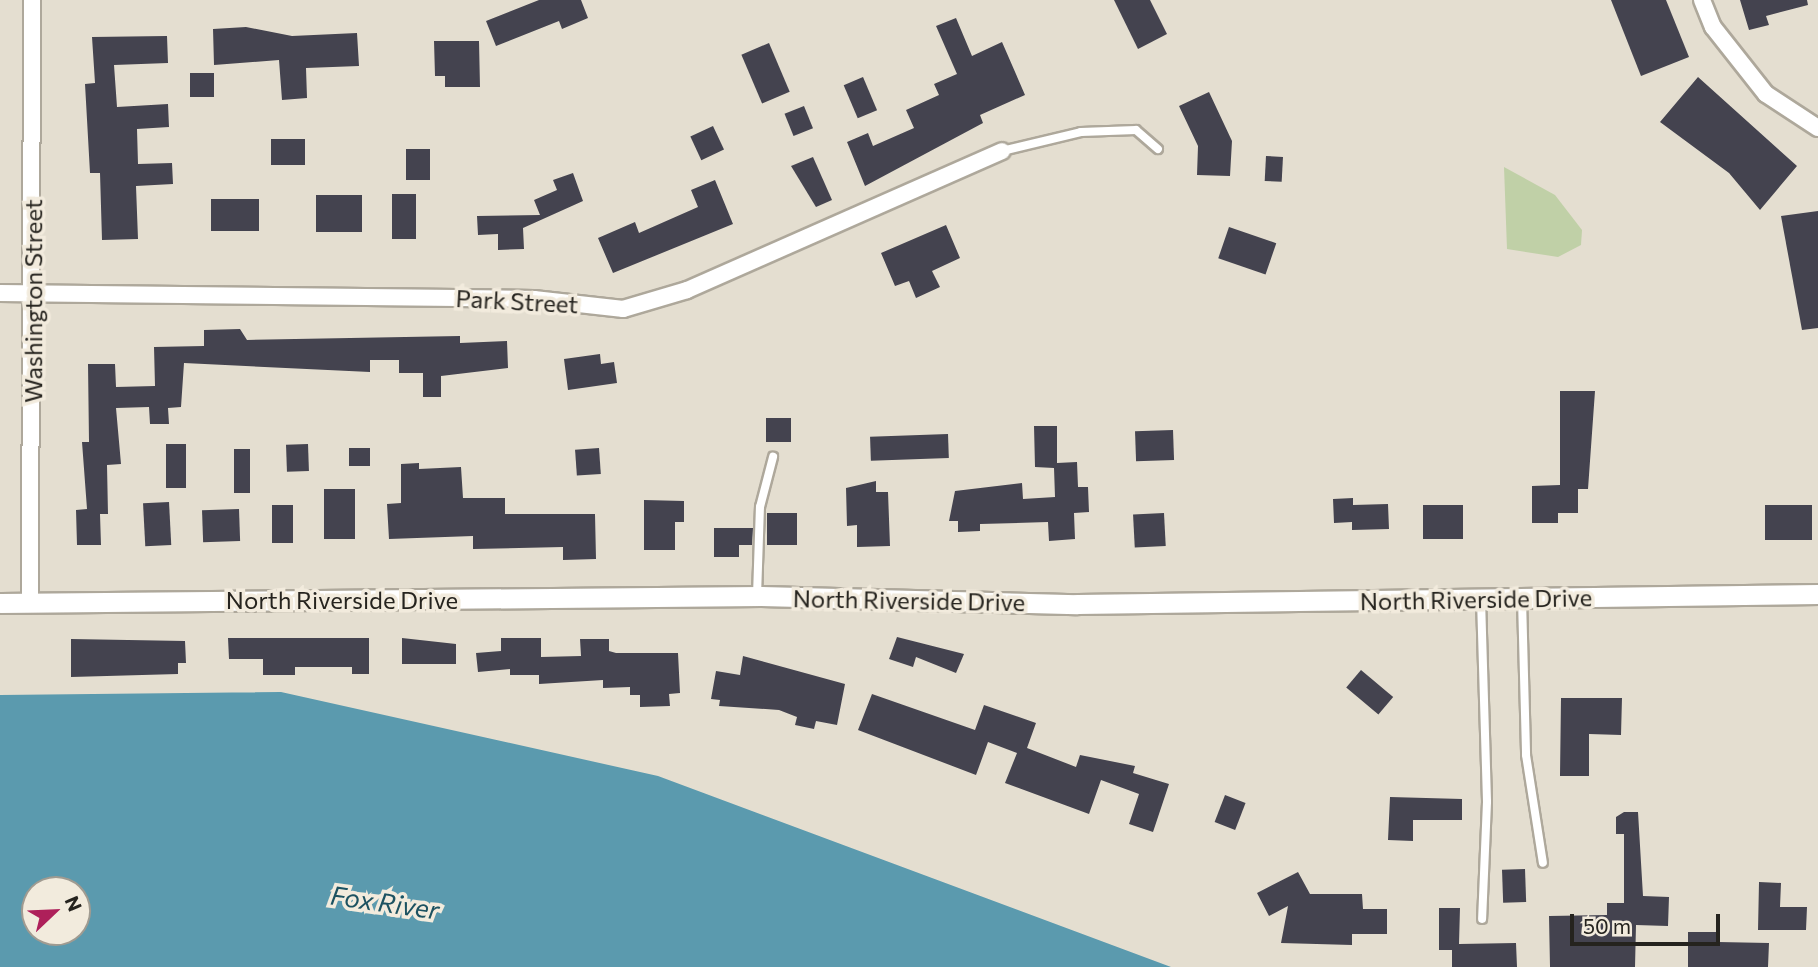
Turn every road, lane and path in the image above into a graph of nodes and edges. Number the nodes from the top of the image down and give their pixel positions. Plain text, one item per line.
1 (32, 0) edge
2 (1702, 0) edge
3 (1818, 128) edge
4 (1158, 149) dead end
5 (1002, 151) joint
6 (0, 293) edge
7 (35, 293) junction
8 (773, 457) dead end
9 (1818, 594) edge
10 (757, 596) junction
11 (1481, 599) junction
12 (1522, 599) junction
13 (30, 602) junction
14 (0, 603) edge
15 (1543, 863) dead end
16 (1482, 919) dead end

1 - 7 street, Washington Street
2 - 3 street
4 - 5 lane
5 - 7 street, Park Street
6 - 7 street, Park Street
7 - 13 street, Washington Street
8 - 10 lane
9 - 12 street, North Riverside Drive
10 - 11 street, North Riverside Drive
10 - 13 street, North Riverside Drive
11 - 12 street, North Riverside Drive
11 - 16 lane
12 - 15 lane
13 - 14 street, North Riverside Drive

